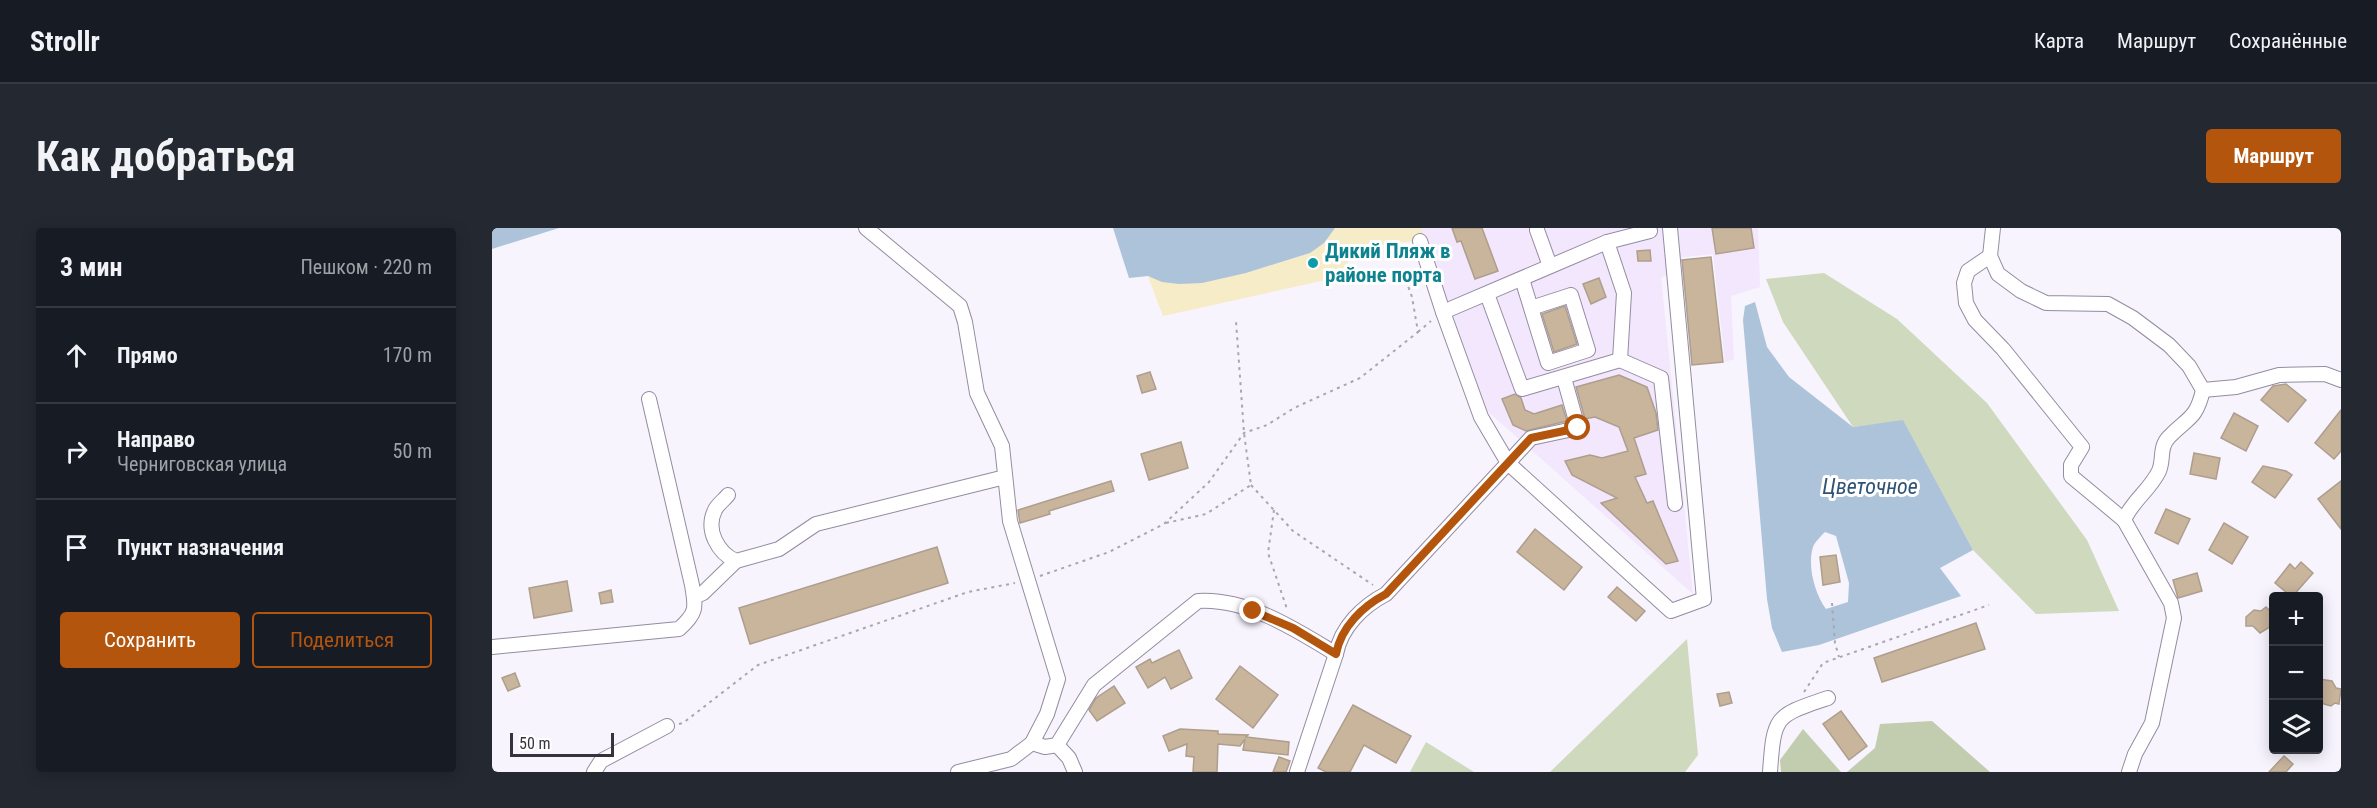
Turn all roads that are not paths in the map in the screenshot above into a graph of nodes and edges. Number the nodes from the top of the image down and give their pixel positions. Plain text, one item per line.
1 (866, 228) edge
2 (1670, 228) edge
3 (1993, 228) edge
4 (1537, 230) dead end
5 (1650, 231) dead end
6 (1420, 241) dead end
7 (1607, 242) junction
8 (1990, 256) junction
9 (1550, 266) junction
10 (1522, 279) junction
11 (1487, 294) junction
12 (1531, 308) junction
13 (1443, 312) junction
14 (1620, 360) junction
15 (1564, 378) junction
16 (2341, 380) edge
17 (2203, 390) junction
18 (649, 399) dead end
19 (1508, 463) junction
20 (1005, 477) junction
21 (728, 495) dead end
22 (1675, 504) dead end
23 (2124, 520) junction
24 (736, 561) junction
25 (694, 597) junction
26 (492, 647) edge
27 (1336, 654) junction
28 (1828, 698) dead end
29 (667, 726) road end
30 (1032, 743) junction
31 (1057, 745) junction
32 (1011, 759) junction
33 (594, 772) edge
34 (958, 772) edge
35 (1020, 772) edge
36 (1075, 772) edge
37 (1297, 772) edge
38 (1770, 772) edge
39 (2129, 772) edge

1 - 20 street
2 - 19 street
3 - 8 street
4 - 9 street
5 - 7 street
6 - 13 street
7 - 9 street
7 - 14 street
8 - 17 street
8 - 23 street
9 - 10 street
10 - 11 street
10 - 12 street
11 - 13 street
11 - 15 street
12 - 12 street
13 - 19 street
14 - 15 street
14 - 22 street
15 - 19 street
16 - 17 street
17 - 23 street
18 - 25 street
19 - 27 street
20 - 24 street
20 - 30 street
21 - 24 street
23 - 39 street
24 - 25 street
25 - 26 street
27 - 31 street
27 - 37 street
28 - 38 street
29 - 33 street
30 - 31 street
30 - 32 street
31 - 36 street
32 - 34 street
32 - 35 street

